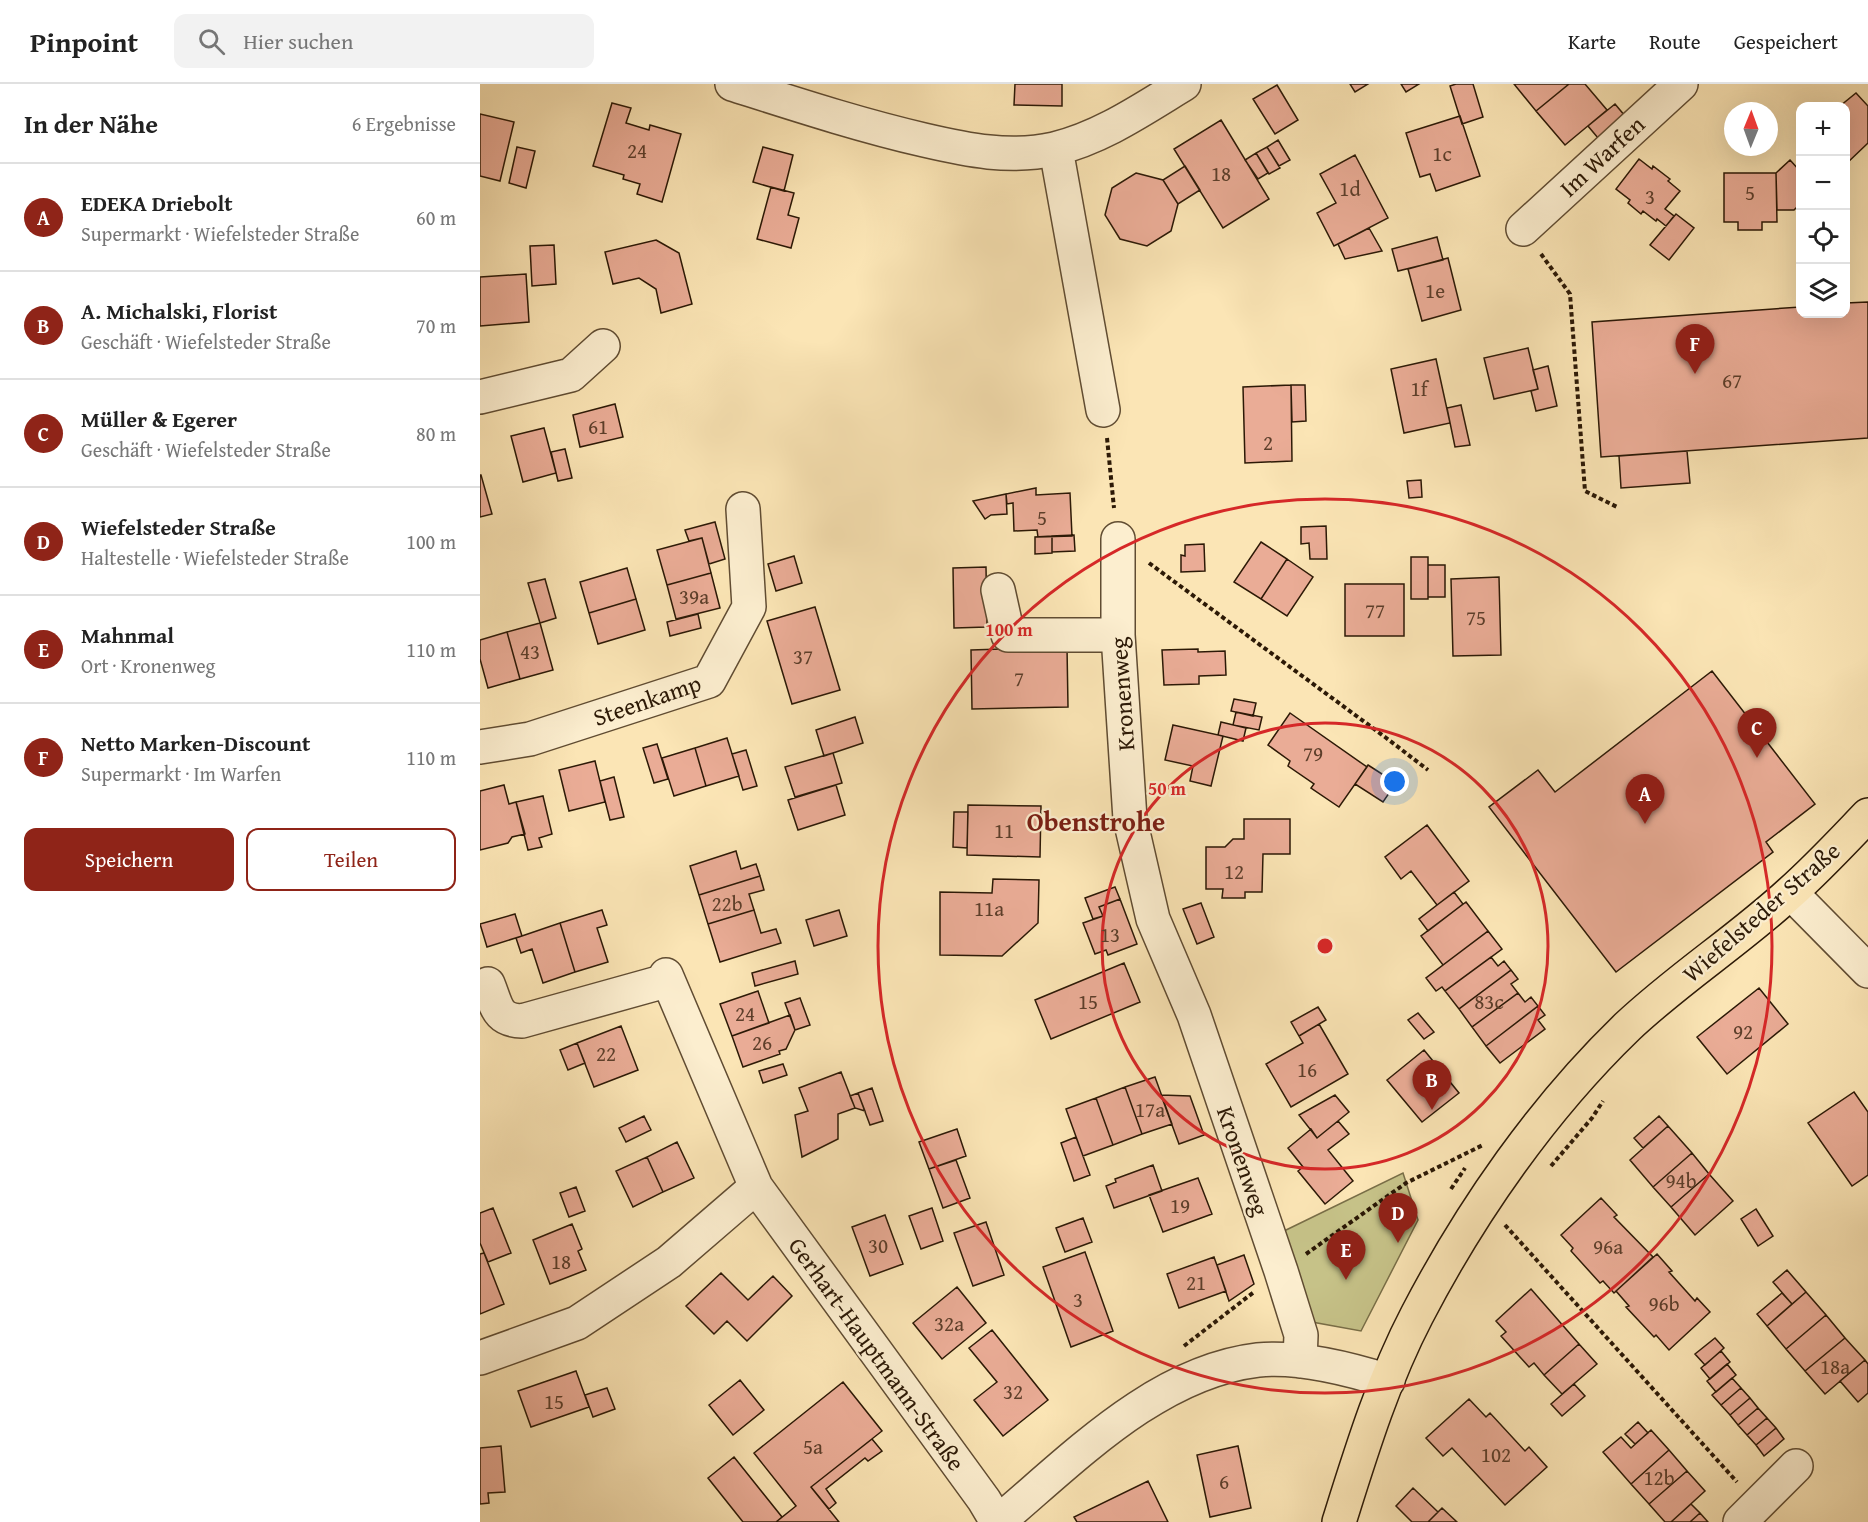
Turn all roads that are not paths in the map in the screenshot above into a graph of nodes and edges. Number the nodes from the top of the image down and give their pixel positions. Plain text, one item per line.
1 (732, 84) edge
2 (1184, 84) edge
3 (1681, 84) edge
4 (1138, 98) edge
5 (1056, 148) junction
6 (1523, 229) road end
7 (603, 346) dead end
8 (480, 397) edge
9 (1103, 410) road end
10 (743, 508) dead end
11 (1118, 539) road end
12 (998, 590) dead end
13 (1118, 635) junction
14 (480, 747) edge
15 (1868, 815) edge
16 (1791, 893) junction
17 (1868, 971) edge
18 (488, 984) dead end
19 (756, 1187) junction
20 (480, 1358) edge
21 (1300, 1361) junction
22 (1388, 1381) junction
23 (1796, 1466) dead end
24 (1749, 1513) edge
25 (997, 1522) edge
26 (1339, 1522) edge

1 - 5 street
2 - 4 street
3 - 6 street, Im Warfen
4 - 5 street
5 - 9 street
7 - 8 street
10 - 14 street, Steenkamp
11 - 13 street, Kronenweg
12 - 13 street
13 - 21 street, Kronenweg
15 - 16 main road, Wiefelsteder Straße
16 - 17 street
16 - 22 main road, Wiefelsteder Straße
18 - 19 street, Gerhart-Hauptmann-Straße
19 - 20 street
19 - 25 street, Gerhart-Hauptmann-Straße
21 - 22 street
21 - 25 street
22 - 26 main road, Wiefelsteder Straße
23 - 24 street

